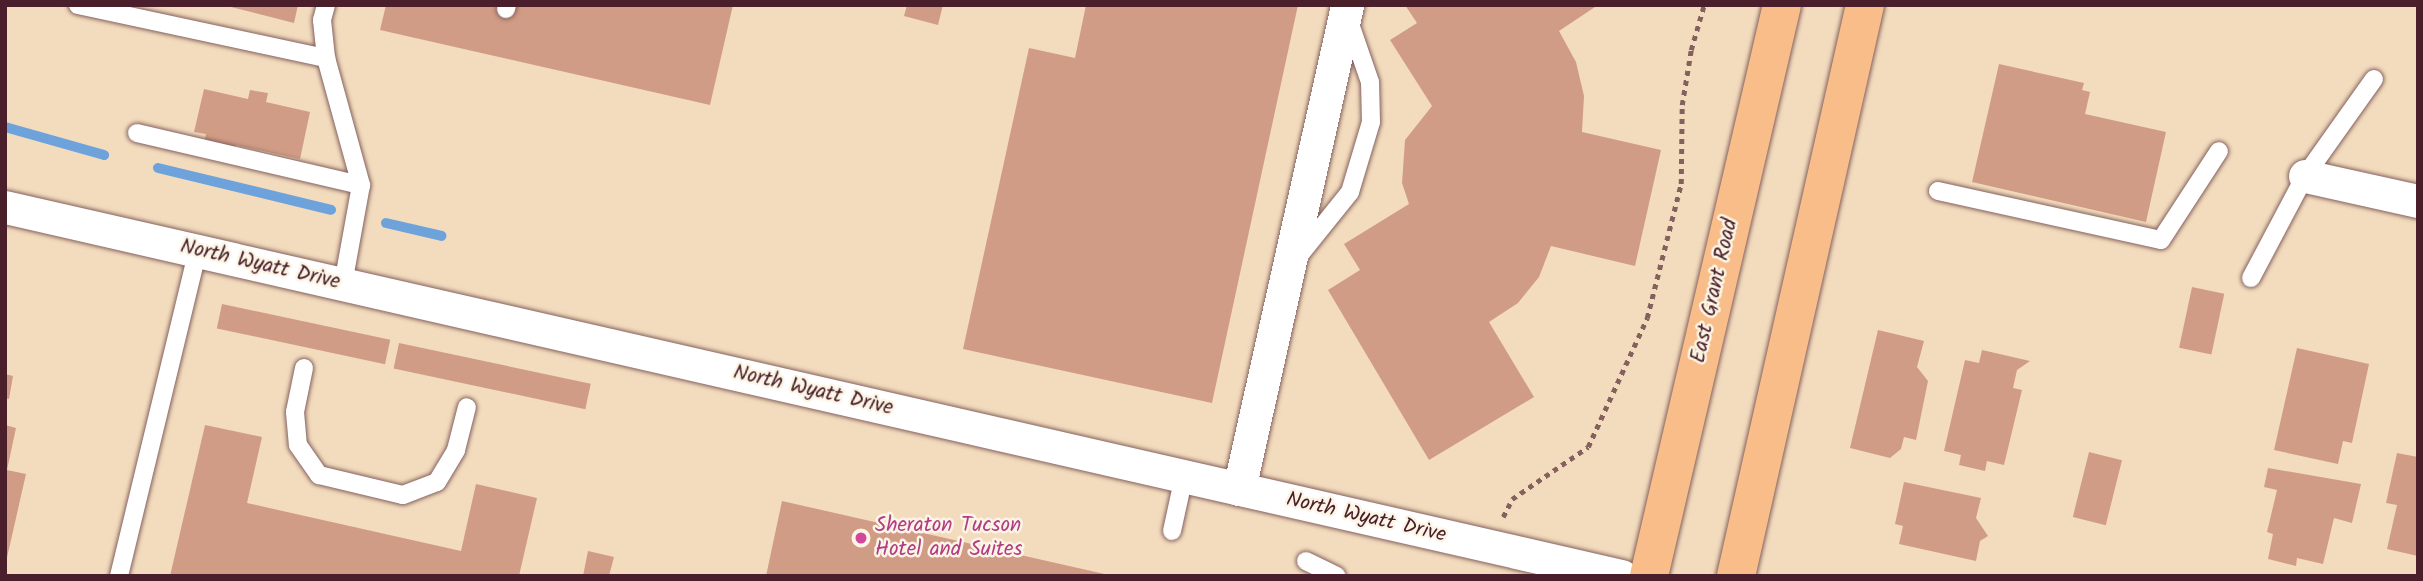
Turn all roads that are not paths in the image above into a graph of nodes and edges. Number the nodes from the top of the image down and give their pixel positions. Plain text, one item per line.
1 (78, 5) edge
2 (326, 5) edge
3 (1782, 5) edge
4 (1865, 5) edge
5 (1347, 9) edge
6 (326, 58) junction
7 (2374, 79) dead end
8 (137, 133) dead end
9 (2219, 151) dead end
10 (2305, 176) junction
11 (361, 185) junction
12 (1938, 191) dead end
13 (2418, 201) edge
14 (5, 207) edge
15 (198, 250) junction
16 (1288, 269) junction
17 (2251, 278) dead end
18 (343, 284) junction
19 (304, 368) dead end
20 (467, 407) dead end
21 (1184, 476) junction
22 (1239, 489) junction
23 (1172, 531) dead end
24 (1306, 561) dead end
25 (119, 576) edge
26 (1337, 576) edge
27 (1621, 576) edge
28 (1648, 576) edge
29 (1736, 576) edge

1 - 6 lane
2 - 6 lane
3 - 28 main road, East Grant Road
4 - 29 main road
5 - 16 street
5 - 16 lane
6 - 11 lane
7 - 10 lane
8 - 11 lane
9 - 12 lane
10 - 13 street
10 - 17 lane
11 - 18 lane
14 - 15 street, North Wyatt Drive
15 - 18 street, North Wyatt Drive
15 - 25 lane
16 - 22 street
18 - 21 street, North Wyatt Drive
19 - 20 lane
21 - 22 street, North Wyatt Drive
21 - 23 lane
22 - 27 street, North Wyatt Drive
24 - 26 lane

